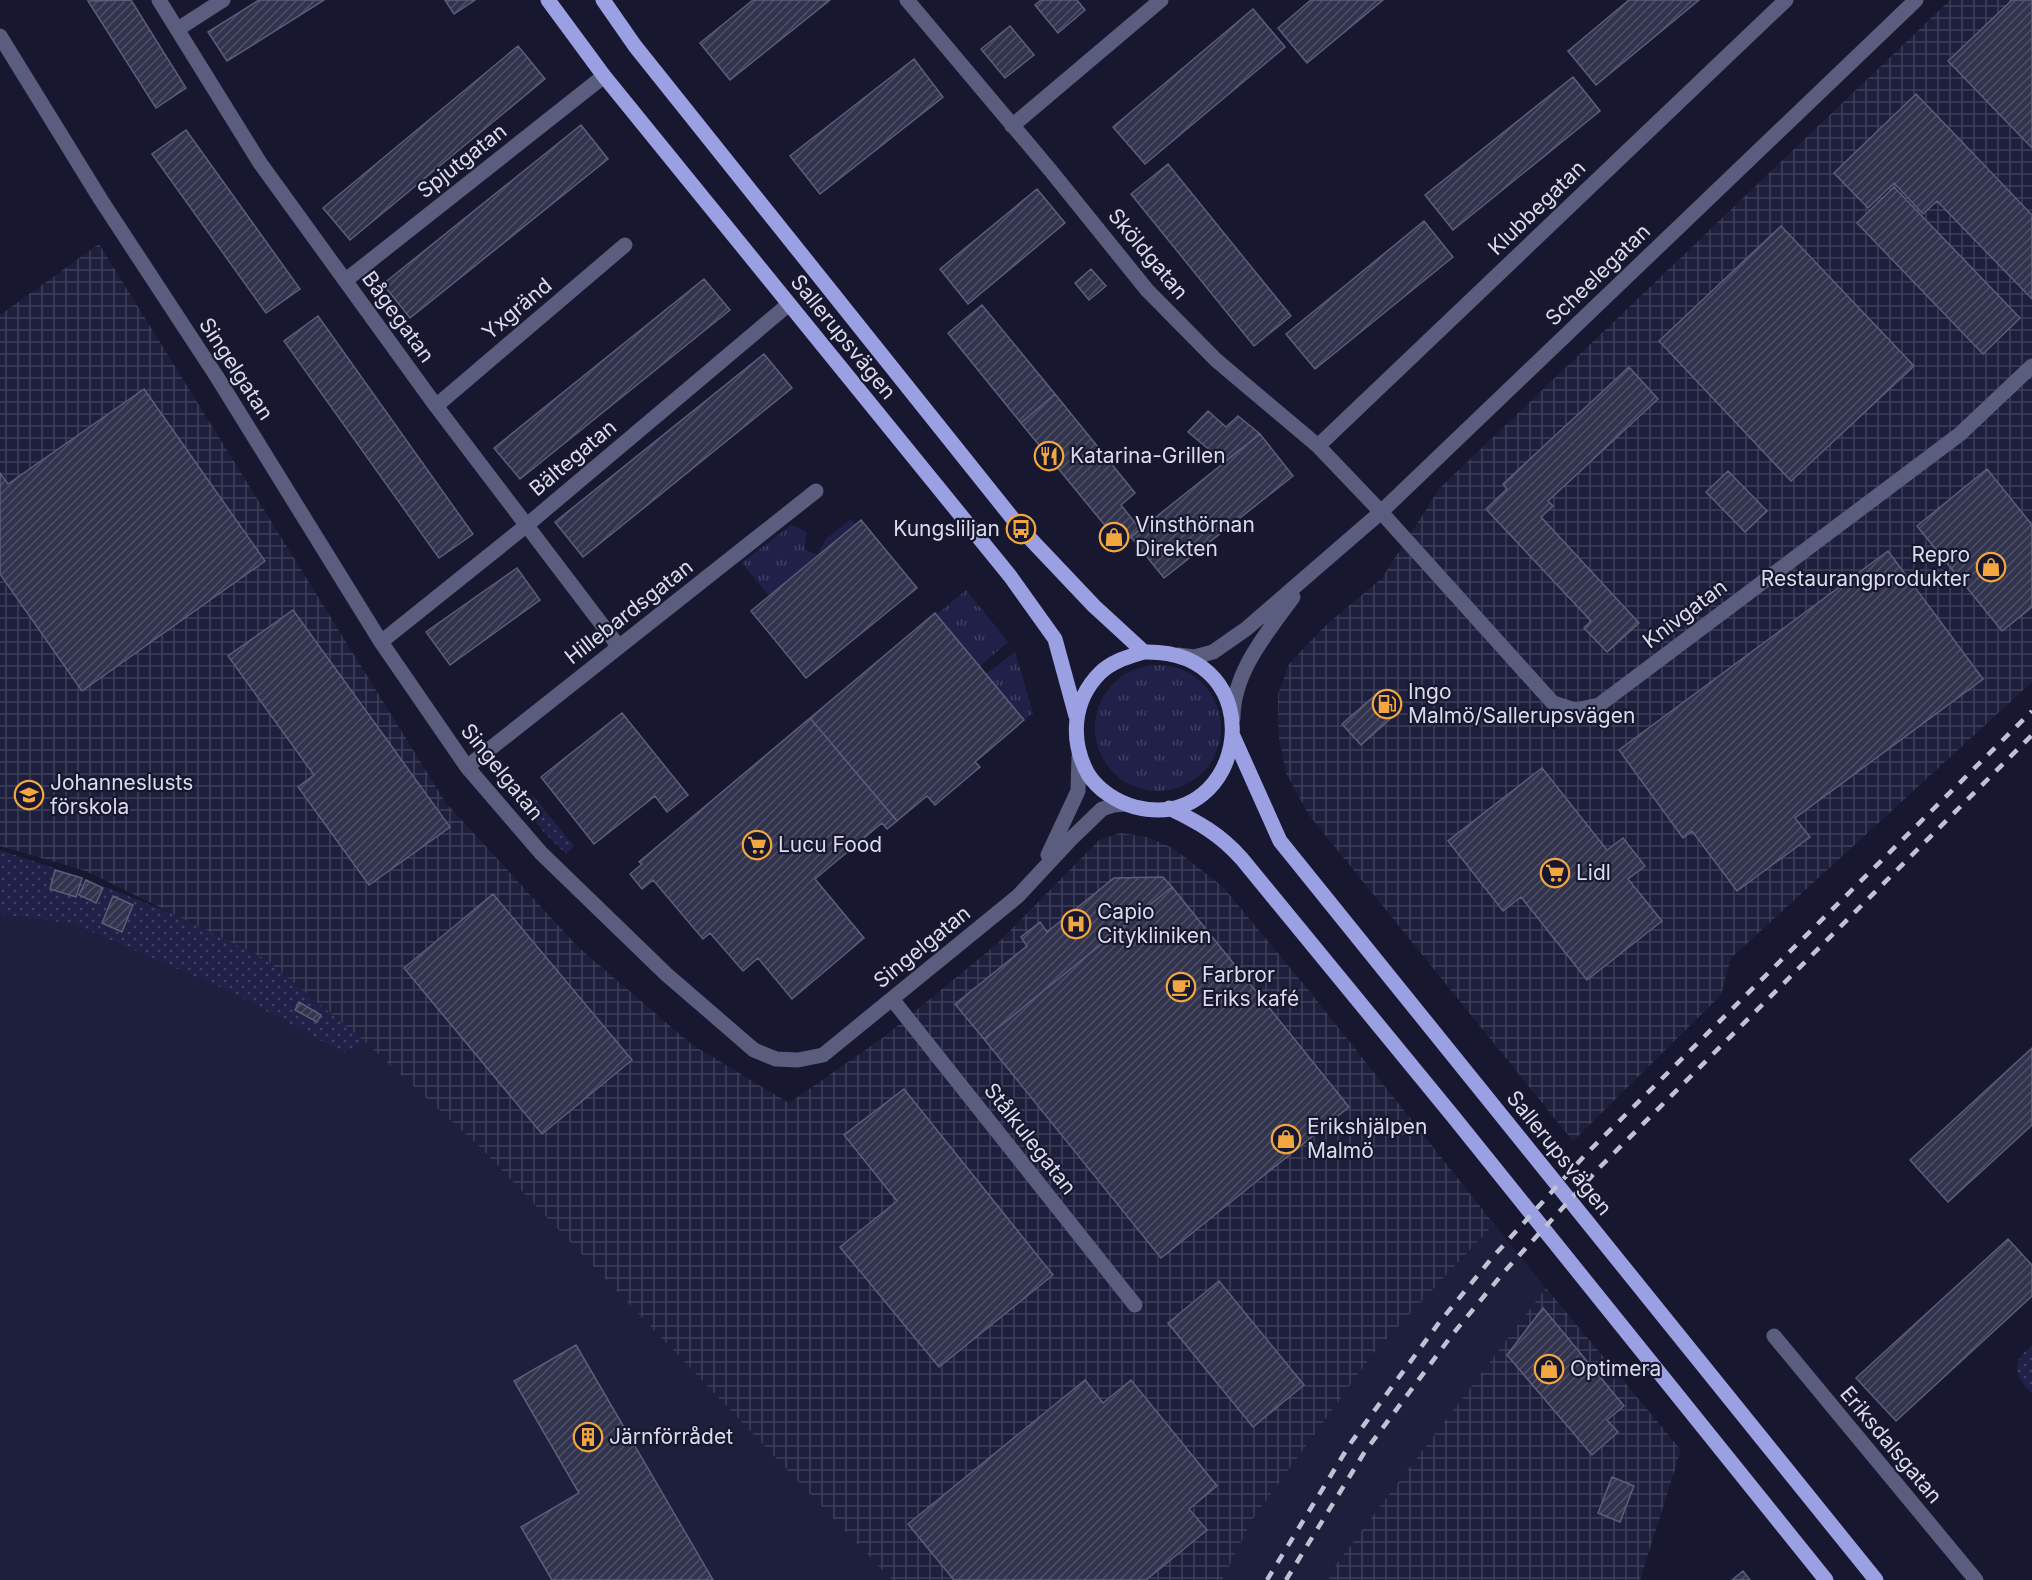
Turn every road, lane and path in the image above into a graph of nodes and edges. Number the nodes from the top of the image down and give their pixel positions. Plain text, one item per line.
1 (159, 0) edge
2 (223, 0) edge
3 (548, 0) edge
4 (603, 0) edge
5 (907, 0) edge
6 (1161, 0) edge
7 (1786, 0) edge
8 (1916, 0) edge
9 (178, 29) junction
10 (0, 36) edge
11 (604, 76) junction
12 (1012, 126) junction
13 (626, 245) dead end
14 (346, 280) junction
15 (789, 304) junction
16 (2032, 366) edge
17 (436, 406) junction
18 (1318, 446) junction
19 (816, 491) dead end
20 (1381, 512) junction
21 (527, 525) junction
22 (1307, 578) junction
23 (381, 642) junction
24 (619, 647) junction
25 (1144, 652) junction
26 (1175, 654) junction
27 (1077, 716) junction
28 (1233, 730) junction
29 (1079, 756) junction
30 (467, 767) junction
31 (1126, 804) junction
32 (1169, 808) junction
33 (1018, 896) junction
34 (892, 999) junction
35 (1135, 1305) dead end
36 (1774, 1336) dead end
37 (1826, 1580) edge
38 (1876, 1580) edge
39 (1976, 1580) edge

1 - 9 street, Bågegatan
2 - 9 street
3 - 11 main road, Sallerupsvägen
4 - 25 main road, Sallerupsvägen
5 - 12 street, Sköldgatan
6 - 12 street
7 - 18 street, Klubbegatan
8 - 20 street, Scheelegatan
9 - 14 street, Bågegatan
10 - 23 street, Singelgatan
11 - 14 street, Spjutgatan
11 - 15 main road, Sallerupsvägen
12 - 18 street, Sköldgatan
13 - 17 street, Yxgränd
14 - 17 street, Bågegatan
15 - 21 street, Bältegatan
15 - 27 main road, Sallerupsvägen
16 - 20 street, Knivgatan
17 - 21 street, Bågegatan
18 - 20 street, Sköldgatan
19 - 24 street, Hillebardsgatan
20 - 22 street, Scheelegatan
21 - 23 street, Bältegatan
21 - 24 street, Bågegatan
22 - 26 street, Scheelegatan
22 - 28 street, Scheelegatan
23 - 30 street, Singelgatan
24 - 30 street, Hillebardsgatan
25 - 26 main road, Sallerupsvägen
25 - 27 main road, Sallerupsvägen
26 - 28 main road, Sallerupsvägen
27 - 29 main road, Sallerupsvägen
28 - 32 main road, Sallerupsvägen
28 - 38 main road, Sallerupsvägen
29 - 31 main road, Sallerupsvägen
29 - 33 street, Singelgatan
30 - 34 street, Singelgatan
31 - 32 main road, Sallerupsvägen
31 - 33 street, Singelgatan
32 - 37 main road, Sallerupsvägen
33 - 34 street, Singelgatan
34 - 35 street, Stålkulegatan
36 - 39 street, Eriksdalsgatan

